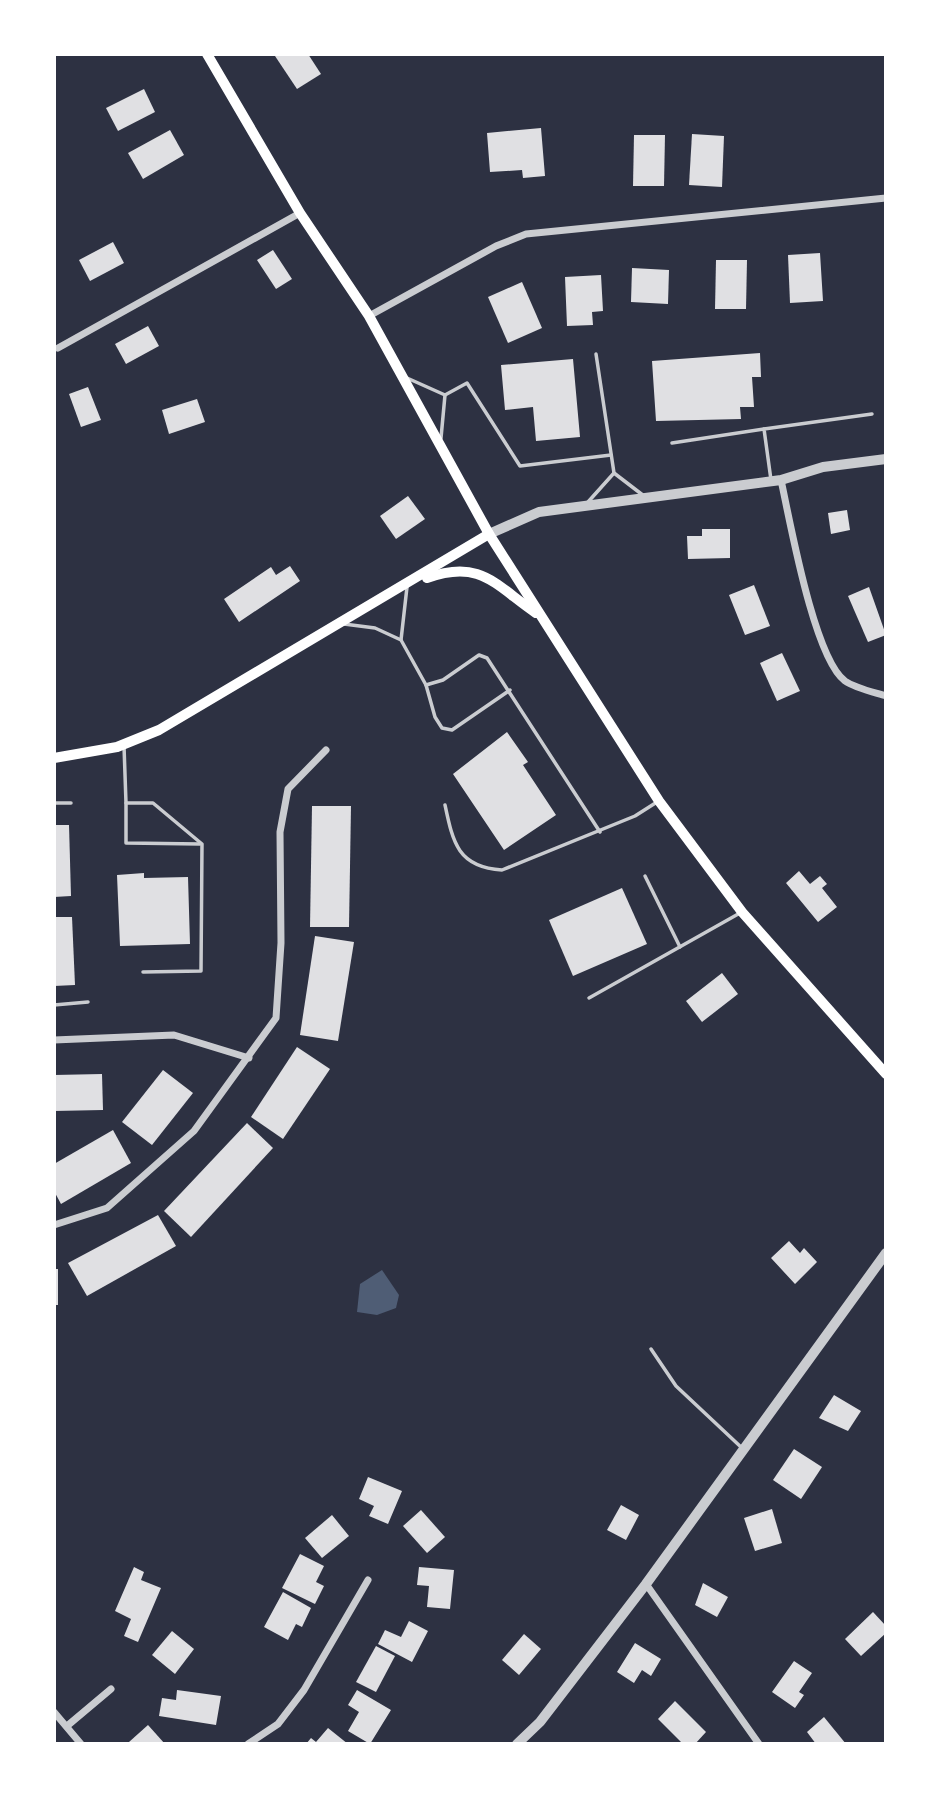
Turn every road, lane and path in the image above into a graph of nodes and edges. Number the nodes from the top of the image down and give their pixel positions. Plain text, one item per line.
1 (207, 54) edge
2 (886, 198) edge
3 (300, 213) junction
4 (369, 316) junction
5 (58, 348) dead end
6 (596, 354) dead end
7 (401, 375) junction
8 (445, 395) junction
9 (872, 414) dead end
10 (764, 429) junction
11 (672, 443) dead end
12 (440, 446) junction
13 (611, 455) junction
14 (886, 459) edge
15 (614, 472) junction
16 (776, 481) junction
17 (645, 497) junction
18 (584, 505) junction
19 (489, 534) junction
20 (408, 585) junction
21 (539, 616) junction
22 (342, 624) junction
23 (401, 640) junction
24 (426, 685) junction
25 (510, 690) junction
26 (886, 696) edge
27 (124, 744) junction
28 (326, 750) dead end
29 (54, 758) edge
30 (659, 801) junction
31 (54, 803) edge
32 (71, 803) dead end
33 (126, 803) junction
34 (444, 805) dead end
35 (600, 832) junction
36 (202, 844) junction
37 (645, 876) dead end
38 (741, 912) junction
39 (680, 947) junction
40 (143, 972) dead end
41 (589, 998) dead end
42 (88, 1002) dead end
43 (54, 1005) edge
44 (54, 1040) edge
45 (249, 1058) junction
46 (886, 1074) edge
47 (54, 1224) edge
48 (886, 1253) edge
49 (651, 1349) dead end
50 (744, 1449) junction
51 (368, 1580) dead end
52 (646, 1584) junction
53 (111, 1689) dead end
54 (54, 1712) edge
55 (67, 1726) junction
56 (81, 1744) edge
57 (248, 1744) edge
58 (517, 1744) edge
59 (759, 1744) edge

1 - 3 main road
2 - 4 street
3 - 4 main road
3 - 5 street
4 - 7 main road
6 - 13 lane
7 - 8 lane
7 - 12 main road
8 - 12 lane
8 - 13 lane
9 - 10 lane
10 - 11 lane
10 - 16 lane
12 - 19 main road
13 - 15 lane
14 - 16 street
15 - 17 lane
15 - 18 lane
16 - 17 street
16 - 26 street
17 - 18 street
18 - 19 street
19 - 20 main road
19 - 21 main road
20 - 21 main road
20 - 22 main road
20 - 23 lane
21 - 30 main road
22 - 23 lane
22 - 27 main road
23 - 24 lane
24 - 25 lane
24 - 25 lane
25 - 35 lane
27 - 29 main road
27 - 33 lane
28 - 45 street
30 - 35 lane
30 - 38 main road
31 - 32 lane
33 - 36 lane
33 - 36 lane
34 - 35 lane
36 - 40 lane
37 - 39 lane
38 - 39 lane
38 - 46 main road
39 - 41 lane
42 - 43 lane
44 - 45 street
45 - 47 street
48 - 50 street
49 - 50 lane
50 - 52 street
51 - 57 street
52 - 58 street
52 - 59 street
53 - 55 street
54 - 55 street
55 - 56 street

